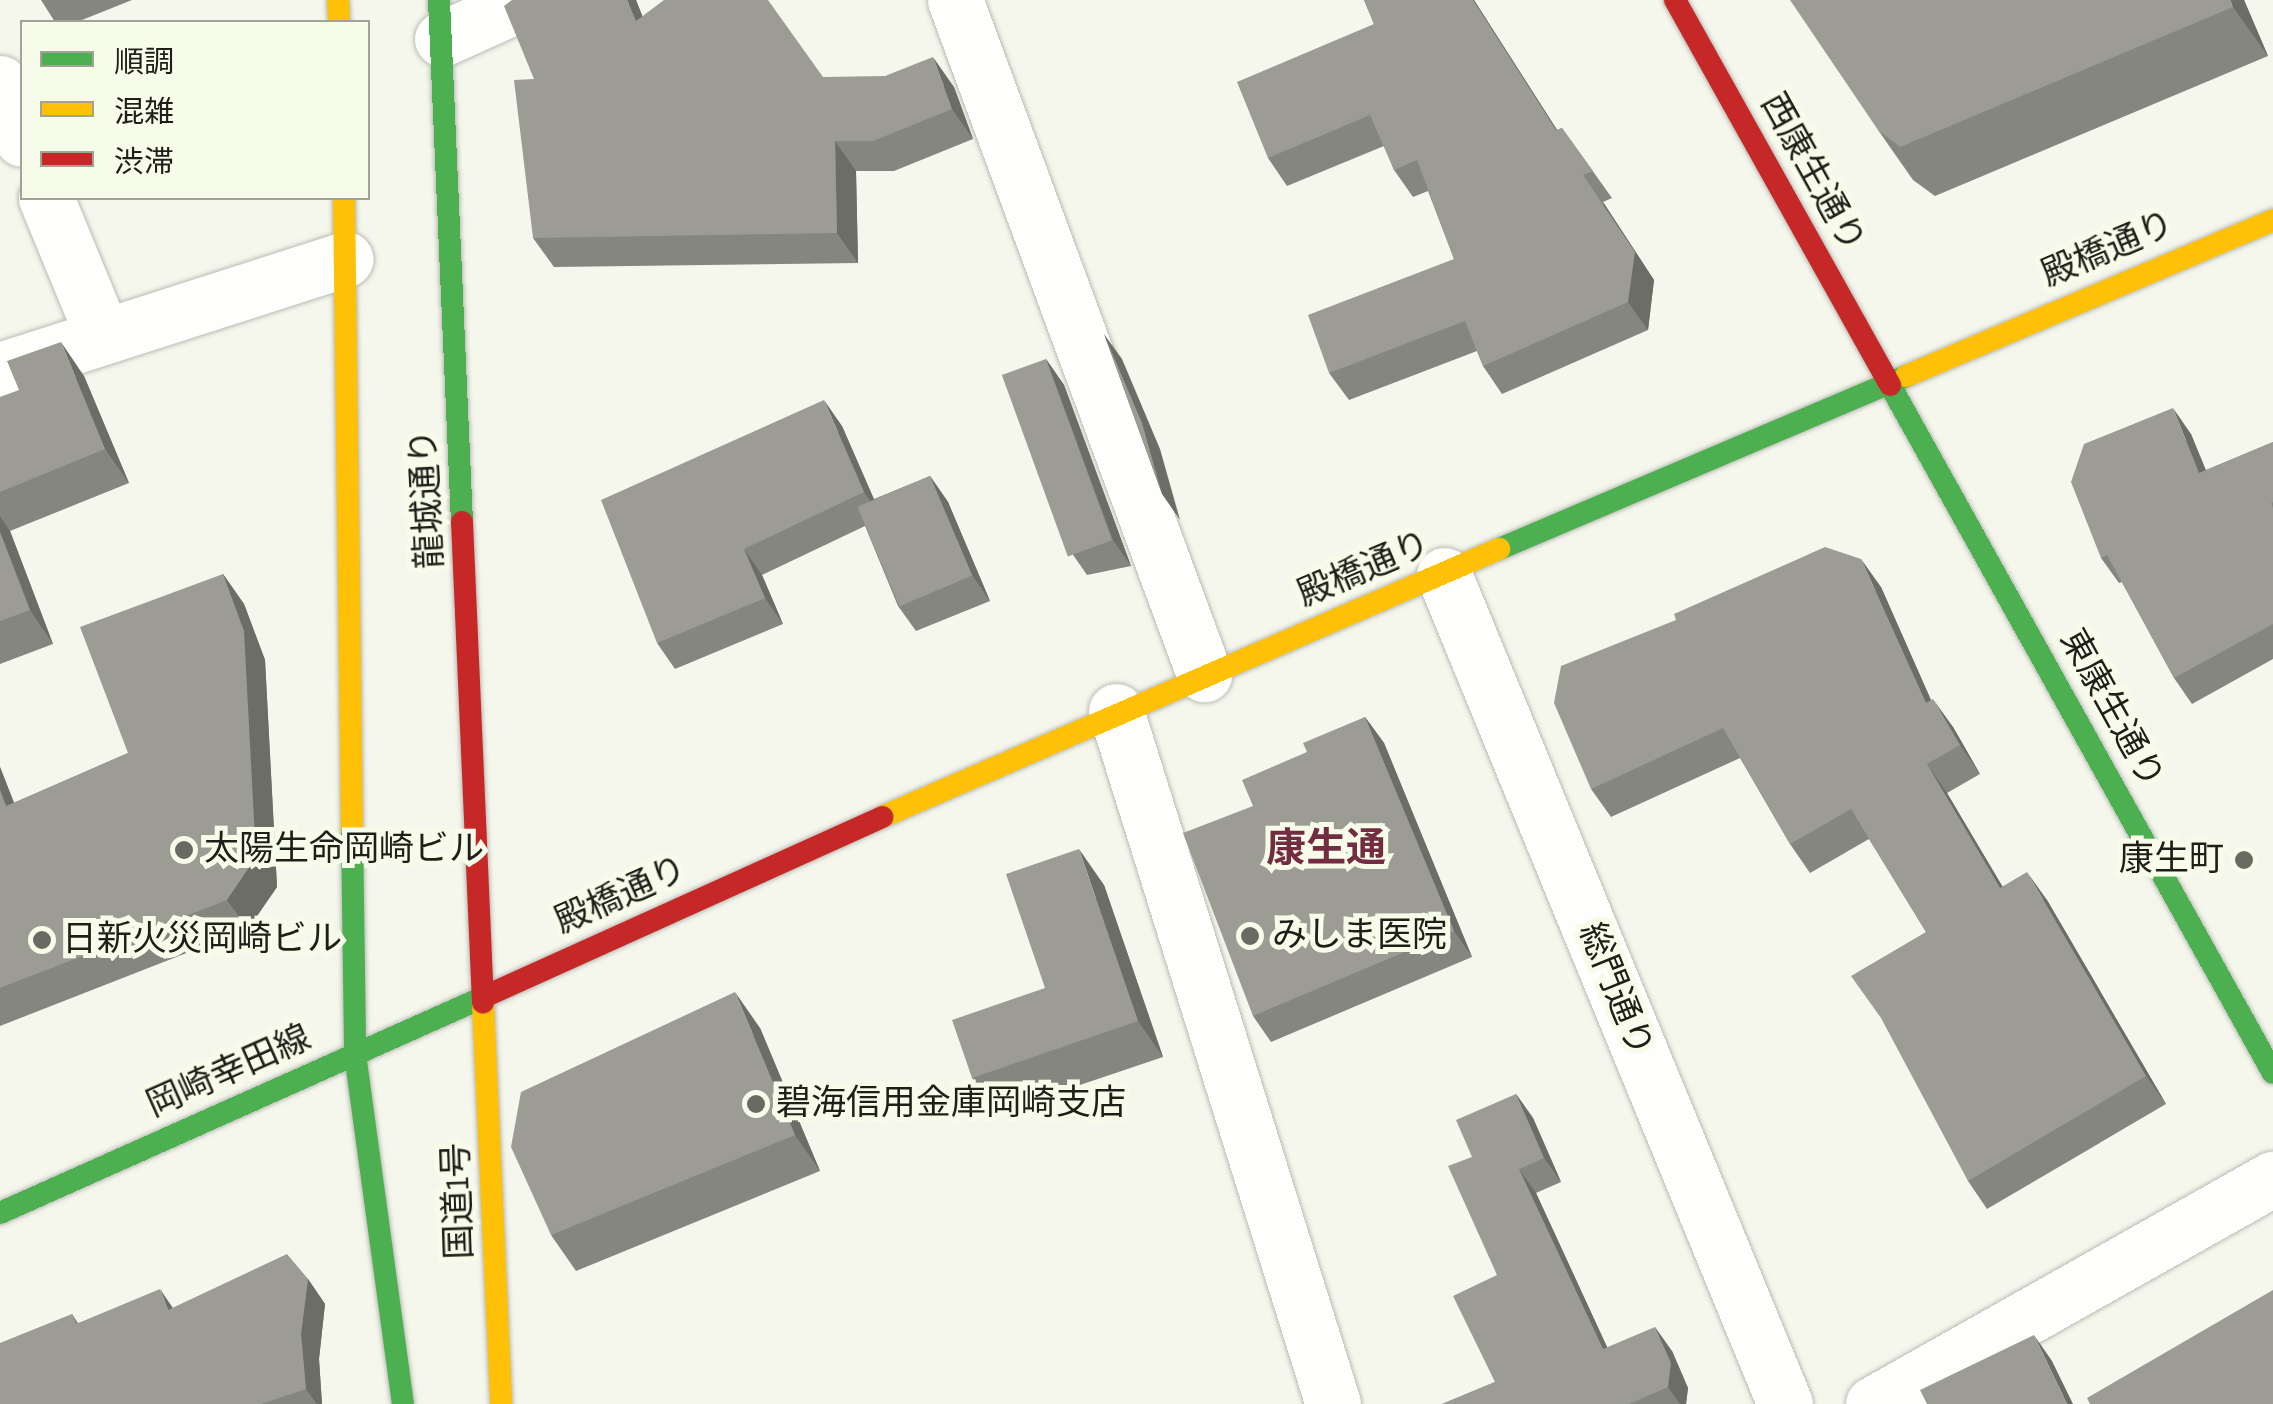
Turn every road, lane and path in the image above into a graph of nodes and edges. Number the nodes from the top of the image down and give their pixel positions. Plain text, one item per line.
1 (528, 0) edge
2 (955, 0) edge
3 (1675, 0) edge
4 (440, 19) edge
5 (0, 84) edge
6 (20, 134) edge
7 (47, 200) edge
8 (344, 200) edge
9 (2273, 220) edge
10 (346, 259) junction
11 (102, 334) junction
12 (0, 370) edge
13 (1887, 380) junction
14 (1444, 575) junction
15 (1204, 674) junction
16 (1116, 711) junction
17 (486, 996) junction
18 (355, 1054) junction
19 (2273, 1073) edge
20 (2273, 1178) edge
21 (0, 1213) edge
22 (403, 1404) edge
23 (501, 1404) edge
24 (1333, 1404) edge
25 (1785, 1404) edge
26 (1873, 1404) edge

1 - 4 street
2 - 15 street
3 - 13 main road, 西康生通り
4 - 17 main road, 龍城通り
5 - 6 street
7 - 11 street
8 - 10 main road
9 - 13 main road, 殿橋通り
10 - 11 street
10 - 18 main road
11 - 12 street
13 - 14 main road, 殿橋通り
13 - 19 main road, 東康生通り
14 - 15 main road, 殿橋通り
14 - 25 street, 総門通り
15 - 16 main road, 殿橋通り
16 - 17 main road, 殿橋通り
16 - 24 street
17 - 18 main road, 岡崎幸田線
17 - 23 main road, 国道1号
18 - 21 main road, 岡崎幸田線
18 - 22 main road
20 - 26 street

